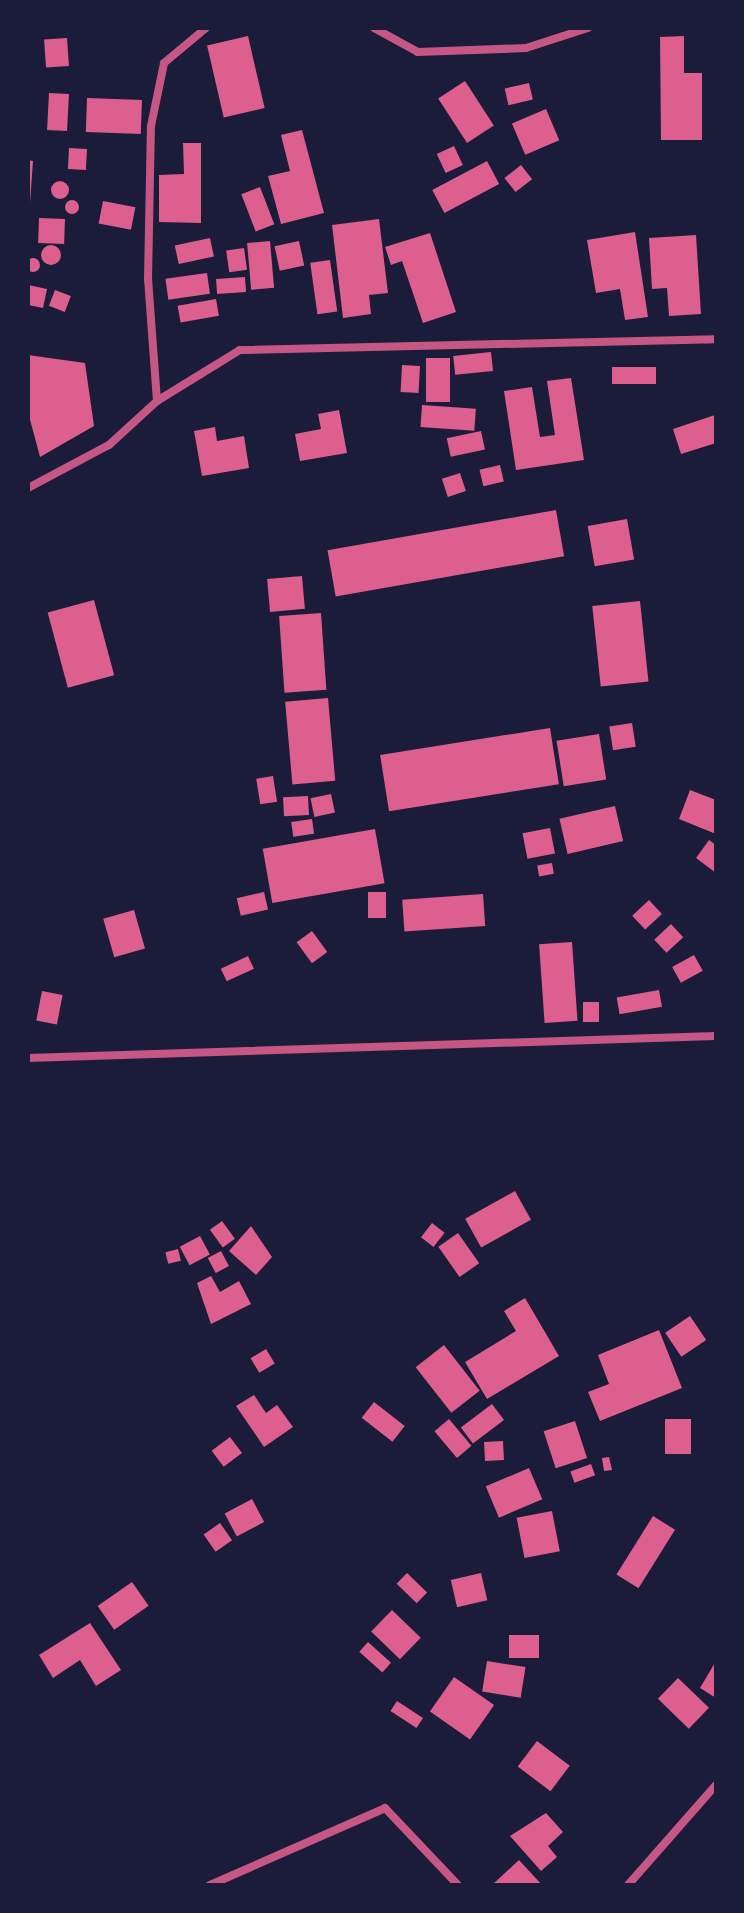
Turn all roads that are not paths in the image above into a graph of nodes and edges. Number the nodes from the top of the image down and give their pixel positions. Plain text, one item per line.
1 (206, 28) edge
2 (374, 28) edge
3 (588, 28) edge
4 (716, 339) edge
5 (157, 401) junction
6 (28, 488) edge
7 (716, 1036) edge
8 (28, 1058) edge
9 (716, 1785) edge
10 (210, 1885) edge
11 (458, 1885) edge
12 (628, 1885) edge

1 - 5 street
2 - 3 street
4 - 5 street
5 - 6 street
7 - 8 street
9 - 12 street
10 - 11 street

